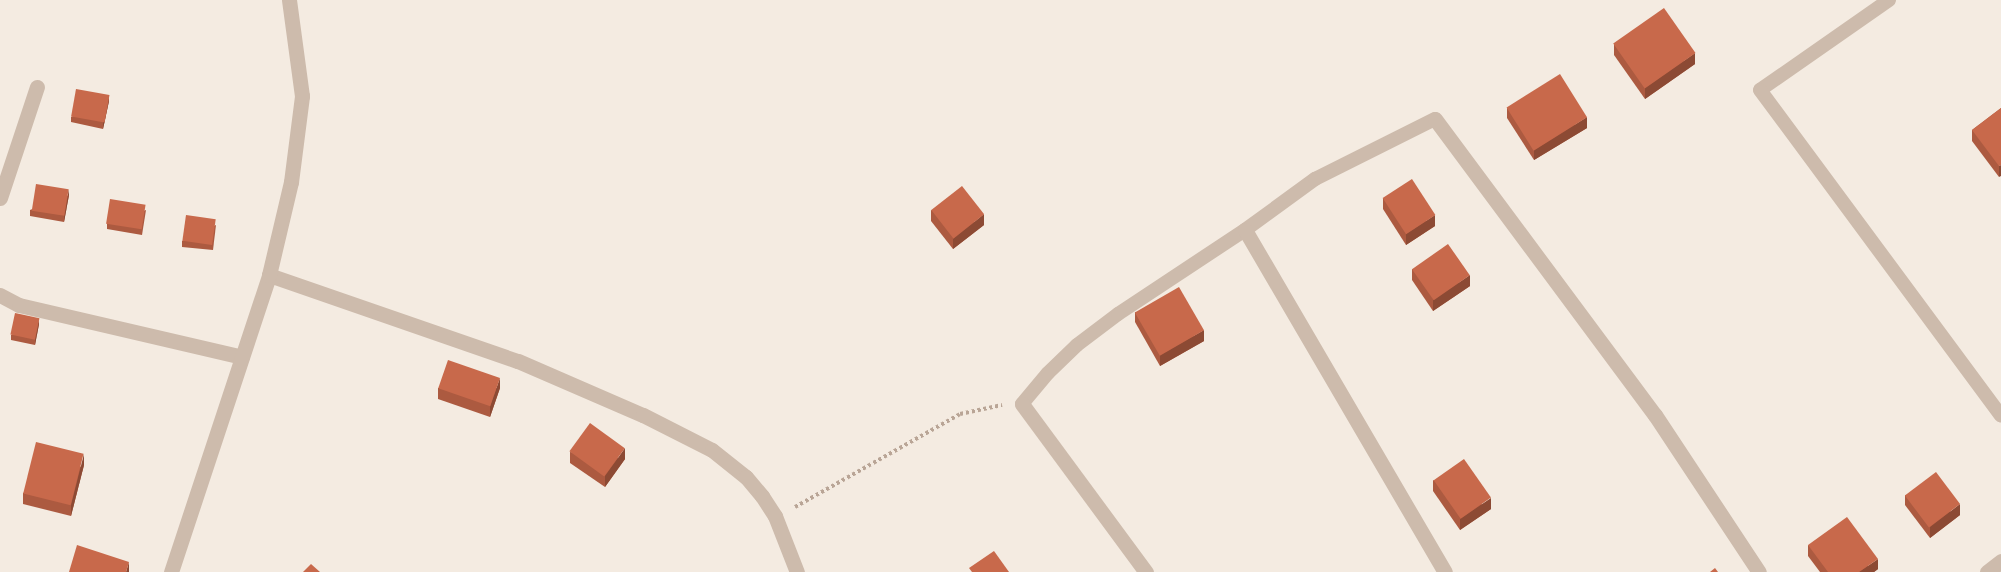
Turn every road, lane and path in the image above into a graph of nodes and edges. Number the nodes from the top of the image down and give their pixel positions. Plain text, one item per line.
1 (289, 0) edge
2 (1889, 0) edge
3 (37, 87) dead end
4 (1435, 119) joint
5 (0, 198) edge
6 (1245, 230) junction
7 (269, 275) junction
8 (0, 295) edge
9 (242, 357) junction
10 (1022, 404) junction
11 (2001, 416) edge
12 (775, 516) junction
13 (2001, 561) edge
14 (171, 572) edge
15 (797, 572) edge
16 (1146, 572) edge
17 (1445, 572) edge
18 (1759, 572) edge
19 (1987, 572) edge

1 - 7 street
2 - 11 lane
3 - 5 street
4 - 6 lane
4 - 18 street
6 - 10 lane
6 - 17 street
7 - 9 street
7 - 12 street
8 - 9 street
9 - 14 street
10 - 12 path
10 - 16 street
12 - 15 street
13 - 19 street

